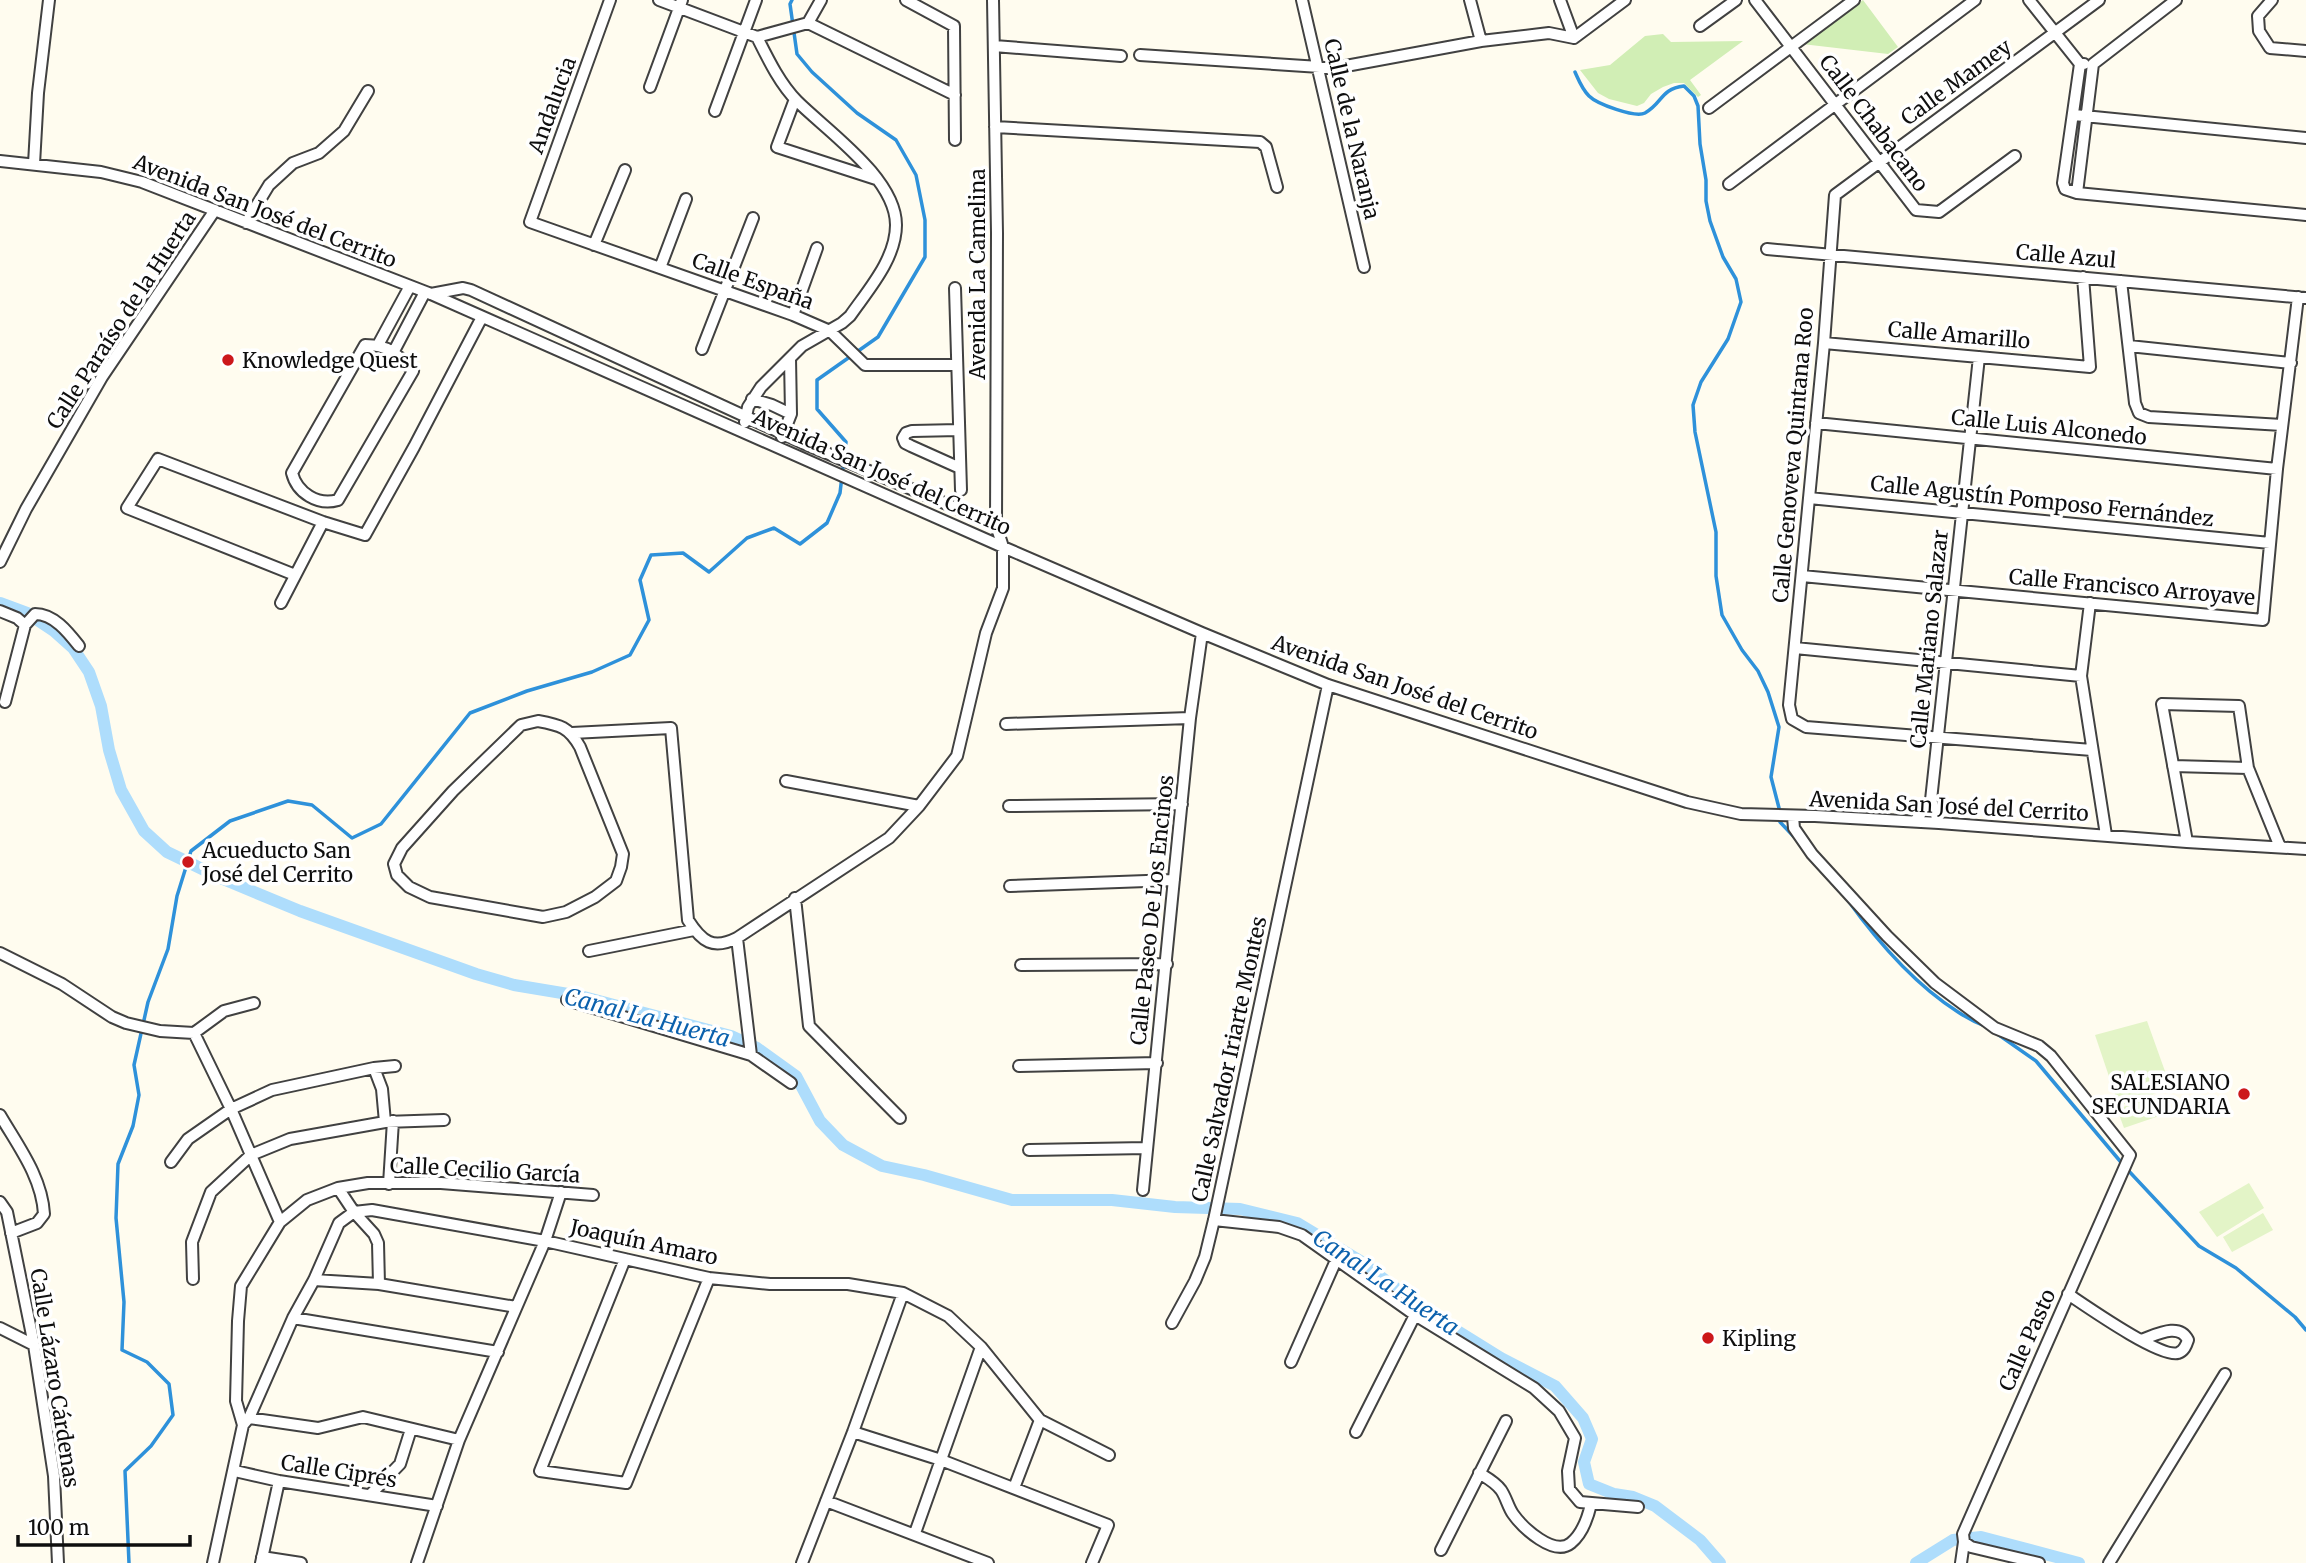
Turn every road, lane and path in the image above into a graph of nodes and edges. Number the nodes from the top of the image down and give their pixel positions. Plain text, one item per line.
1 (49, 0) edge
2 (610, 0) edge
3 (659, 0) edge
4 (756, 0) edge
5 (821, 0) edge
6 (906, 0) edge
7 (993, 0) edge
8 (1302, 0) edge
9 (1470, 0) edge
10 (1560, 0) edge
11 (1625, 0) edge
12 (1736, 0) edge
13 (1755, 0) edge
14 (1854, 0) edge
15 (1975, 0) edge
16 (2029, 0) edge
17 (2099, 0) edge
18 (2176, 0) edge
19 (2272, 0) edge
20 (680, 4) edge
21 (804, 24) junction
22 (1700, 26) dead end
23 (743, 32) junction
24 (2055, 32) junction
25 (757, 37) junction
26 (1574, 38) junction
27 (1480, 41) junction
28 (994, 46) junction
29 (1791, 47) junction
30 (2306, 51) edge
31 (1140, 55) dead end
32 (1121, 56) dead end
33 (2080, 64) junction
34 (2093, 64) junction
35 (1318, 67) junction
36 (650, 87) dead end
37 (368, 91) dead end
38 (955, 95) junction
39 (795, 99) junction
40 (1836, 106) junction
41 (1709, 108) dead end
42 (715, 111) dead end
43 (2074, 115) junction
44 (2087, 117) junction
45 (995, 127) junction
46 (2306, 138) edge
47 (955, 140) dead end
48 (2015, 156) dead end
49 (0, 161) edge
50 (1879, 162) junction
51 (34, 164) junction
52 (625, 170) dead end
53 (876, 179) junction
54 (1729, 184) dead end
55 (1277, 187) dead end
56 (2077, 193) junction
57 (1835, 195) joint
58 (686, 200) dead end
59 (215, 210) junction
60 (2306, 215) edge
61 (753, 218) dead end
62 (530, 222) joint
63 (246, 223) junction
64 (594, 245) junction
65 (817, 248) dead end
66 (1767, 249) dead end
67 (1830, 253) junction
68 (1364, 267) dead end
69 (660, 268) junction
70 (2083, 277) junction
71 (2122, 281) junction
72 (410, 286) junction
73 (955, 288) dead end
74 (471, 290) junction
75 (726, 291) junction
76 (428, 293) junction
77 (2302, 298) edge
78 (462, 308) junction
79 (793, 315) junction
80 (482, 317) junction
81 (830, 331) junction
82 (1824, 342) junction
83 (378, 345) junction
84 (2129, 346) junction
85 (702, 349) dead end
86 (394, 351) junction
87 (1979, 357) junction
88 (790, 358) junction
89 (2291, 363) junction
90 (957, 366) junction
91 (752, 399) junction
92 (791, 414) junction
93 (746, 416) junction
94 (1816, 423) junction
95 (2282, 425) junction
96 (959, 430) junction
97 (744, 432) junction
98 (784, 434) junction
99 (1970, 439) junction
100 (775, 445) junction
101 (960, 468) junction
102 (2277, 470) junction
103 (961, 490) dead end
104 (1809, 498) junction
105 (1962, 513) junction
106 (323, 523) junction
107 (996, 525) junction
108 (2270, 543) junction
109 (1003, 547) junction
110 (0, 562) edge
111 (295, 575) junction
112 (1801, 576) junction
113 (1954, 590) junction
114 (281, 603) dead end
115 (2090, 603) junction
116 (0, 611) edge
117 (30, 620) junction
118 (1202, 633) junction
119 (79, 646) dead end
120 (1795, 648) junction
121 (1946, 663) junction
122 (2081, 676) junction
123 (1328, 685) junction
124 (5, 702) dead end
125 (1190, 718) junction
126 (1006, 724) dead end
127 (572, 733) junction
128 (1938, 738) junction
129 (2092, 750) junction
130 (2173, 766) junction
131 (2248, 768) junction
132 (786, 781) dead end
133 (1931, 800) junction
134 (1182, 804) junction
135 (919, 806) junction
136 (1009, 806) dead end
137 (1793, 817) junction
138 (1915, 821) junction
139 (1939, 823) junction
140 (2106, 835) junction
141 (2187, 842) junction
142 (2280, 847) junction
143 (2306, 849) edge
144 (1174, 880) junction
145 (1010, 886) dead end
146 (795, 898) junction
147 (694, 930) junction
148 (737, 938) junction
149 (589, 951) dead end
150 (0, 953) edge
151 (1167, 964) junction
152 (1021, 965) dead end
153 (567, 1000) dead end
154 (254, 1003) dead end
155 (194, 1033) junction
156 (750, 1054) junction
157 (1157, 1063) junction
158 (395, 1066) dead end
159 (1019, 1066) dead end
160 (374, 1068) junction
161 (791, 1083) dead end
162 (231, 1109) junction
163 (0, 1115) edge
164 (900, 1118) dead end
165 (444, 1120) dead end
166 (389, 1122) junction
167 (1147, 1148) junction
168 (1029, 1150) dead end
169 (251, 1155) junction
170 (171, 1162) dead end
171 (389, 1184) junction
172 (338, 1188) junction
173 (1143, 1190) dead end
174 (561, 1192) junction
175 (593, 1195) dead end
176 (0, 1202) edge
177 (354, 1212) junction
178 (1215, 1218) junction
179 (280, 1222) junction
180 (11, 1233) junction
181 (545, 1241) junction
182 (1337, 1258) junction
183 (625, 1259) junction
184 (709, 1278) junction
185 (193, 1279) dead end
186 (314, 1280) junction
187 (379, 1284) junction
188 (903, 1293) junction
189 (2068, 1294) junction
190 (516, 1307) junction
191 (1415, 1315) junction
192 (293, 1318) junction
193 (1172, 1323) dead end
194 (0, 1328) edge
195 (2141, 1340) dead end
196 (34, 1345) junction
197 (981, 1347) junction
198 (498, 1352) junction
199 (1291, 1362) dead end
200 (2225, 1374) dead end
201 (1040, 1420) junction
202 (1506, 1421) dead end
203 (246, 1422) junction
204 (411, 1429) junction
205 (853, 1432) junction
206 (1356, 1432) dead end
207 (459, 1440) junction
208 (1110, 1455) dead end
209 (942, 1460) junction
210 (235, 1471) junction
211 (1479, 1473) junction
212 (279, 1481) junction
213 (1014, 1488) junction
214 (370, 1495) junction
215 (826, 1501) junction
216 (1591, 1504) junction
217 (437, 1506) junction
218 (1638, 1507) dead end
219 (915, 1533) junction
220 (1964, 1539) junction
221 (1441, 1549) dead end
222 (261, 1560) edge
223 (58, 1563) edge
224 (213, 1563) edge
225 (301, 1563) edge
226 (416, 1563) edge
227 (802, 1563) edge
228 (988, 1563) edge
229 (1092, 1563) edge
230 (1961, 1563) edge
231 (2039, 1563) edge
232 (2109, 1563) edge

1 - 51 street
2 - 62 street, Andalucia
3 - 20 street
4 - 23 street
5 - 21 street
6 - 38 street
7 - 28 street, Avenida La Camelina
8 - 35 street, Calle de la Naranja
9 - 27 street
10 - 26 street
11 - 26 street
12 - 22 street
13 - 29 street, Calle Chabacano
14 - 29 street
15 - 40 street
16 - 24 street
17 - 24 street, Calle Mamey
18 - 34 street
19 - 30 street
20 - 23 street
20 - 36 street
21 - 25 street
21 - 38 street
23 - 25 street
23 - 42 street
24 - 33 street
24 - 50 street, Calle Mamey
25 - 39 street
26 - 27 street
27 - 35 street
28 - 32 street
28 - 45 street, Avenida La Camelina
29 - 40 street, Calle Chabacano
29 - 41 street
31 - 35 street
33 - 34 street
33 - 43 street
34 - 44 street
35 - 68 street, Calle de la Naranja
37 - 63 street
38 - 47 street
39 - 53 street
39 - 53 street
40 - 50 street, Calle Chabacano
40 - 54 street
43 - 44 street
43 - 56 street
44 - 46 street
44 - 56 street
45 - 55 street
45 - 107 street, Avenida La Camelina
48 - 50 street, Calle Chabacano
49 - 51 street, Avenida San José del Cerrito
50 - 57 street, Calle Mamey
51 - 59 street, Avenida San José del Cerrito
52 - 64 street
53 - 81 street
56 - 60 street
57 - 67 street, Calle Genoveva Quintana Roo
58 - 69 street
59 - 63 street, Avenida San José del Cerrito
59 - 110 street, Calle Paraíso de la Huerta
61 - 75 street
62 - 64 street, Calle España
63 - 72 street, Avenida San José del Cerrito
64 - 69 street, Calle España
65 - 79 street
66 - 67 street, Calle Azul
67 - 70 street, Calle Azul
67 - 82 street, Calle Genoveva Quintana Roo
69 - 75 street, Calle España
70 - 71 street, Calle Azul
70 - 87 street, Calle Amarillo
71 - 77 street, Calle Azul
71 - 84 street
72 - 76 street, Avenida San José del Cerrito
72 - 83 street
73 - 90 street
74 - 76 street, Avenida San José del Cerrito
74 - 78 street
74 - 93 street, Avenida San José del Cerrito
75 - 79 street, Calle España
75 - 85 street
76 - 78 street, Avenida San José del Cerrito
76 - 86 street
77 - 89 street, Calle Francisco Arroyave
78 - 80 street, Avenida San José del Cerrito
79 - 81 street, Calle España
80 - 97 street, Avenida San José del Cerrito
80 - 106 street
81 - 88 street
81 - 90 street, Calle España
82 - 87 street, Calle Amarillo
82 - 94 street, Calle Genoveva Quintana Roo
83 - 86 street
83 - 86 street
84 - 89 street
84 - 95 street
87 - 99 street, Calle Mariano Salazar
88 - 91 street
88 - 92 street
89 - 95 street, Calle Francisco Arroyave
90 - 96 street
91 - 92 street
91 - 93 street
92 - 98 street
93 - 97 street
93 - 98 street, Avenida San José del Cerrito
94 - 99 street, Calle Luis Alconedo
94 - 104 street, Calle Genoveva Quintana Roo
95 - 102 street, Calle Francisco Arroyave
96 - 101 street
96 - 101 street
97 - 100 street, Avenida San José del Cerrito
98 - 100 street
98 - 107 street, Avenida San José del Cerrito
99 - 102 street, Calle Luis Alconedo
99 - 105 street, Calle Mariano Salazar
100 - 109 street, Avenida San José del Cerrito
101 - 103 street
102 - 108 street, Calle Francisco Arroyave
104 - 105 street, Calle Agustín Pomposo Fernández
104 - 112 street, Calle Genoveva Quintana Roo
105 - 108 street, Calle Agustín Pomposo Fernández
105 - 113 street, Calle Mariano Salazar
106 - 111 street
106 - 111 street
107 - 109 street, Avenida La Camelina
108 - 115 street, Calle Francisco Arroyave
109 - 118 street, Avenida San José del Cerrito
109 - 135 street
111 - 114 street
112 - 113 street, Calle Francisco Arroyave
112 - 120 street, Calle Genoveva Quintana Roo
113 - 115 street, Calle Francisco Arroyave
113 - 121 street, Calle Mariano Salazar
115 - 122 street
116 - 117 street
117 - 119 street
117 - 124 street
118 - 123 street, Avenida San José del Cerrito
118 - 125 street, Calle Paseo De Los Encinos
120 - 121 street
120 - 128 street, Calle Genoveva Quintana Roo
121 - 122 street
121 - 128 street, Calle Mariano Salazar
122 - 129 street
123 - 137 street, Avenida San José del Cerrito
123 - 178 street, Calle Salvador Iriarte Montes
125 - 126 street
125 - 134 street, Calle Paseo De Los Encinos
127 - 127 street
127 - 147 street
128 - 129 street
128 - 133 street, Calle Mariano Salazar
129 - 140 street
130 - 131 street
130 - 131 street
130 - 141 street
131 - 142 street
132 - 135 street
133 - 138 street
133 - 139 street, Calle Mariano Salazar
134 - 136 street
134 - 144 street, Calle Paseo De Los Encinos
135 - 146 street
137 - 138 street, Avenida San José del Cerrito
137 - 189 street, Calle Pasto
138 - 139 street, Avenida San José del Cerrito
139 - 140 street, Avenida San José del Cerrito
140 - 141 street, Avenida San José del Cerrito
141 - 142 street, Avenida San José del Cerrito
142 - 143 street, Avenida San José del Cerrito
144 - 145 street
144 - 151 street, Calle Paseo De Los Encinos
146 - 148 street
146 - 164 street
147 - 148 street
147 - 149 street
148 - 156 street
150 - 155 street
151 - 152 street
151 - 157 street, Calle Paseo De Los Encinos
153 - 156 street
154 - 155 street
155 - 162 street
156 - 161 street
157 - 159 street
157 - 167 street, Calle Paseo De Los Encinos
158 - 160 street
160 - 162 street
160 - 166 street
162 - 169 street
162 - 170 street
163 - 180 street
165 - 166 street
166 - 169 street
166 - 171 street
167 - 168 street
167 - 173 street, Calle Paseo De Los Encinos
169 - 179 street
169 - 185 street
171 - 172 street, Calle Cecilio García
171 - 174 street, Calle Cecilio García
172 - 177 street
172 - 179 street, Calle Cecilio García
174 - 175 street, Calle Cecilio García
174 - 181 street
176 - 180 street, Calle Lázaro Cárdenas
177 - 181 street, Joaquín Amaro
177 - 186 street
177 - 187 street
178 - 182 street, Calle Salvador Iriarte Montes
178 - 193 street
179 - 203 street, Calle Cecilio García
180 - 196 street, Calle Lázaro Cárdenas
181 - 183 street, Joaquín Amaro
181 - 190 street
182 - 191 street, Calle Salvador Iriarte Montes
182 - 199 street
183 - 184 street, Joaquín Amaro
183 - 184 street
184 - 188 street, Joaquín Amaro
186 - 187 street
186 - 192 street
187 - 190 street
188 - 197 street, Joaquín Amaro
188 - 205 street
189 - 195 street
189 - 220 street, Calle Pasto
190 - 198 street
191 - 206 street
191 - 216 street, Calle Salvador Iriarte Montes
192 - 198 street
192 - 203 street
194 - 196 street
196 - 223 street, Calle Lázaro Cárdenas
197 - 201 street, Joaquín Amaro
197 - 209 street
198 - 207 street
200 - 232 street
201 - 208 street, Joaquín Amaro
201 - 213 street
202 - 211 street
203 - 204 street
203 - 210 street, Calle Cecilio García
204 - 207 street
204 - 214 street
205 - 209 street
205 - 215 street
207 - 217 street
209 - 213 street
209 - 219 street
210 - 212 street, Calle Ciprés
210 - 224 street, Calle Cecilio García
211 - 216 street
211 - 221 street
212 - 214 street, Calle Ciprés
212 - 222 street
213 - 229 street
214 - 217 street, Calle Ciprés
215 - 219 street
215 - 227 street
216 - 218 street
217 - 226 street
219 - 228 street
220 - 230 street, Calle Pasto
220 - 231 street
222 - 225 street

